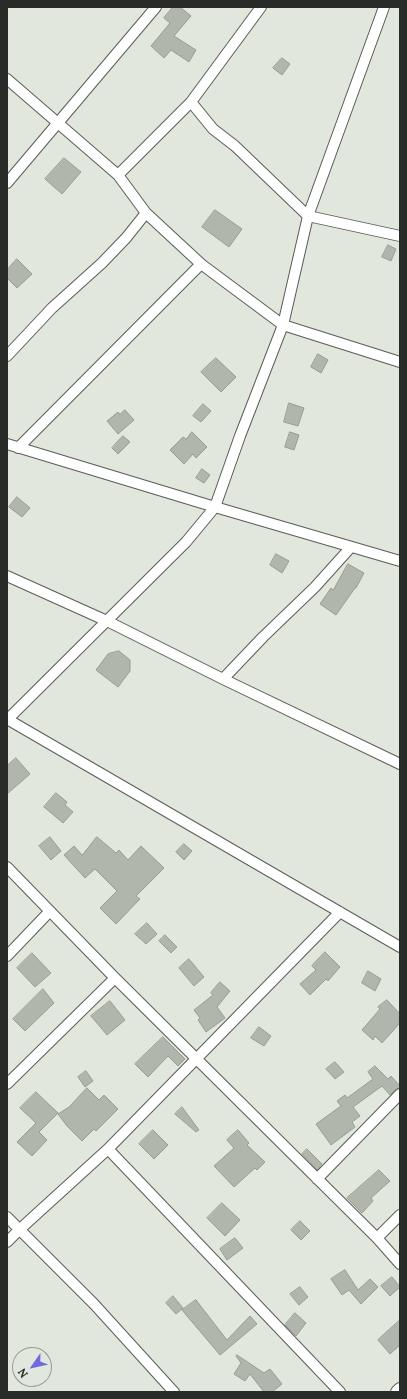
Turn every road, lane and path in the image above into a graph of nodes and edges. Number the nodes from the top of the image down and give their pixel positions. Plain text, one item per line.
1 (156, 7) edge
2 (262, 7) edge
3 (384, 7) edge
4 (7, 79) edge
5 (191, 102) junction
6 (59, 123) junction
7 (118, 175) junction
8 (7, 183) edge
9 (146, 213) junction
10 (308, 216) junction
11 (400, 236) edge
12 (201, 264) junction
13 (283, 325) junction
14 (7, 356) edge
15 (400, 362) edge
16 (7, 444) edge
17 (18, 448) junction
18 (215, 507) junction
19 (351, 547) junction
20 (400, 561) edge
21 (7, 576) edge
22 (107, 621) junction
23 (223, 679) junction
24 (7, 719) edge
25 (400, 764) edge
26 (7, 866) edge
27 (50, 911) junction
28 (340, 912) junction
29 (400, 947) edge
30 (7, 956) edge
31 (115, 978) junction
32 (197, 1058) junction
33 (7, 1084) edge
34 (400, 1094) edge
35 (108, 1149) junction
36 (317, 1179) junction
37 (400, 1215) edge
38 (7, 1217) edge
39 (19, 1230) junction
40 (376, 1238) junction
41 (7, 1242) edge
42 (400, 1264) edge
43 (400, 1389) edge
44 (174, 1392) edge
45 (340, 1392) edge
46 (397, 1392) edge

1 - 6 street
2 - 5 street
3 - 10 street
4 - 6 street
5 - 7 street
5 - 10 street
6 - 7 street
6 - 8 street
7 - 9 street
9 - 12 street
9 - 14 street
10 - 11 street
10 - 13 street
12 - 13 street
12 - 17 street
13 - 15 street
13 - 18 street
16 - 17 street
17 - 18 street
18 - 19 street
18 - 22 street
19 - 20 street
19 - 23 street
21 - 22 street
22 - 23 street
22 - 24 street
23 - 25 street
24 - 28 street
26 - 27 street
27 - 30 street
27 - 31 street
28 - 29 street
28 - 32 street
31 - 32 street
31 - 33 street
32 - 35 street
32 - 36 street
34 - 36 street
35 - 39 street
35 - 45 street
36 - 40 street
37 - 40 street
38 - 39 street
39 - 41 street
39 - 44 street
40 - 42 street
43 - 46 street

